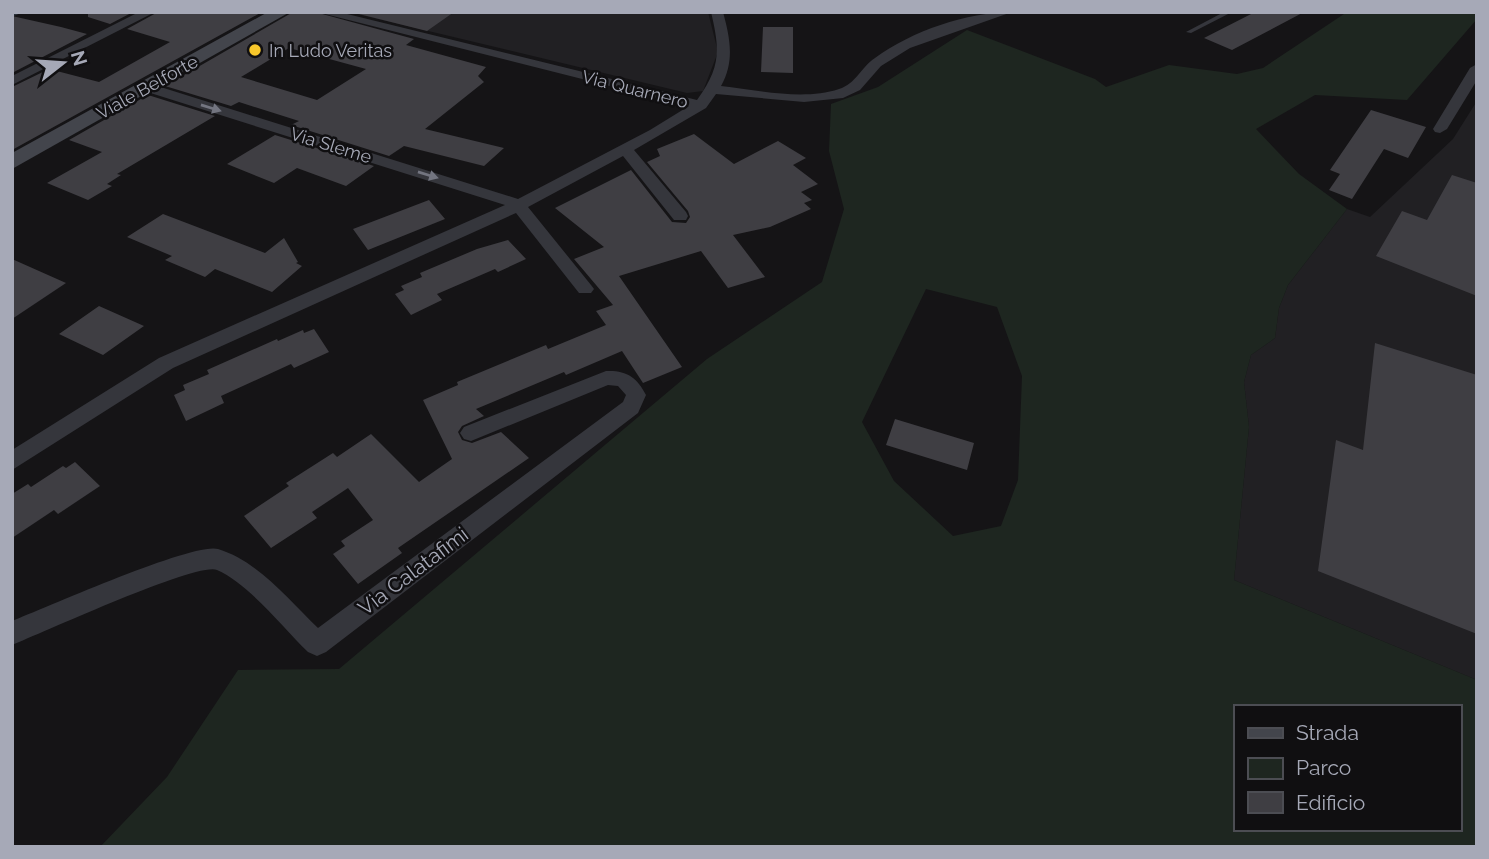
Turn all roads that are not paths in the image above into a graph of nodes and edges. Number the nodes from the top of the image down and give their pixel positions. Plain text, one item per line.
1 (149, 12) edge
2 (281, 12) edge
3 (323, 12) edge
4 (717, 12) edge
5 (1006, 12) edge
6 (1229, 12) edge
7 (1189, 32) dead end
8 (1477, 68) edge
9 (12, 81) edge
10 (146, 87) junction
11 (713, 89) junction
12 (701, 105) junction
13 (1440, 129) dead end
14 (625, 149) junction
15 (12, 162) edge
16 (517, 204) junction
17 (681, 216) dead end
18 (585, 289) dead end
19 (471, 433) dead end
20 (12, 461) edge
21 (12, 633) edge

1 - 9 street
2 - 10 main road, Viale Belforte
3 - 12 street, Via Quarnero
4 - 11 street
5 - 11 street, Via Quarnero
6 - 7 lane
8 - 13 street
10 - 15 main road, Viale Belforte
10 -> 16 street, Via Sleme
11 - 12 street, Via Quarnero
12 - 14 street
14 - 16 street
14 - 17 street
16 - 18 street
16 - 20 street
19 - 21 street, Via Calatafimi

